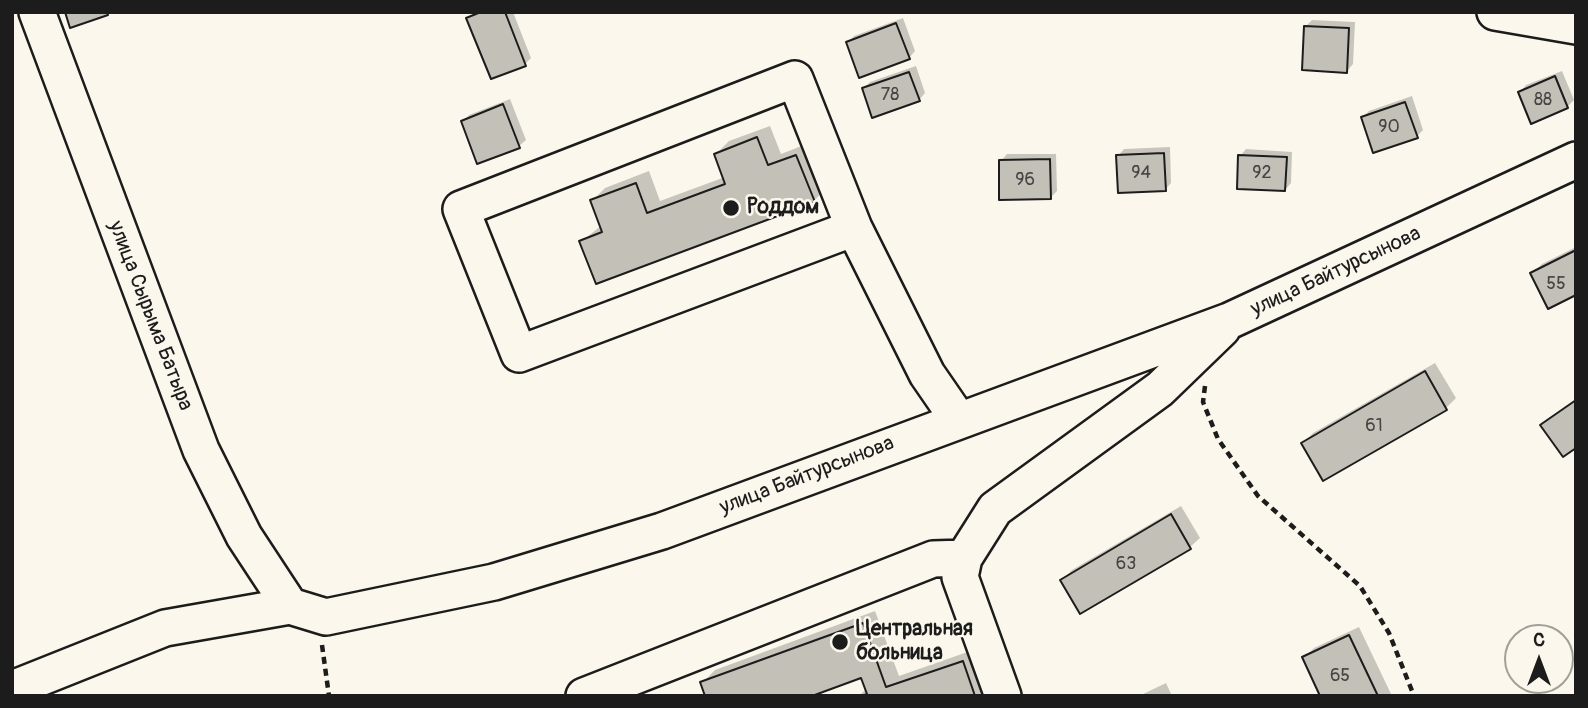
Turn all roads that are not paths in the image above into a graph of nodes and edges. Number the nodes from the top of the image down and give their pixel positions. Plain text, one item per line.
1 (37, 12) edge
2 (1495, 12) edge
3 (1576, 26) edge
4 (1576, 160) edge
5 (854, 229) junction
6 (1230, 321) junction
7 (958, 419) junction
8 (964, 558) junction
9 (290, 606) junction
10 (12, 689) edge
11 (584, 696) edge
12 (1003, 696) edge

1 - 9 street, улица Сырыма Батыра
2 - 3 street
4 - 6 street, улица Байтурсынова
5 - 5 street
5 - 7 street
6 - 7 street, улица Байтурсынова
6 - 8 street
7 - 9 street, улица Байтурсынова
8 - 11 street
8 - 12 street
9 - 10 street, улица Байтурсынова

